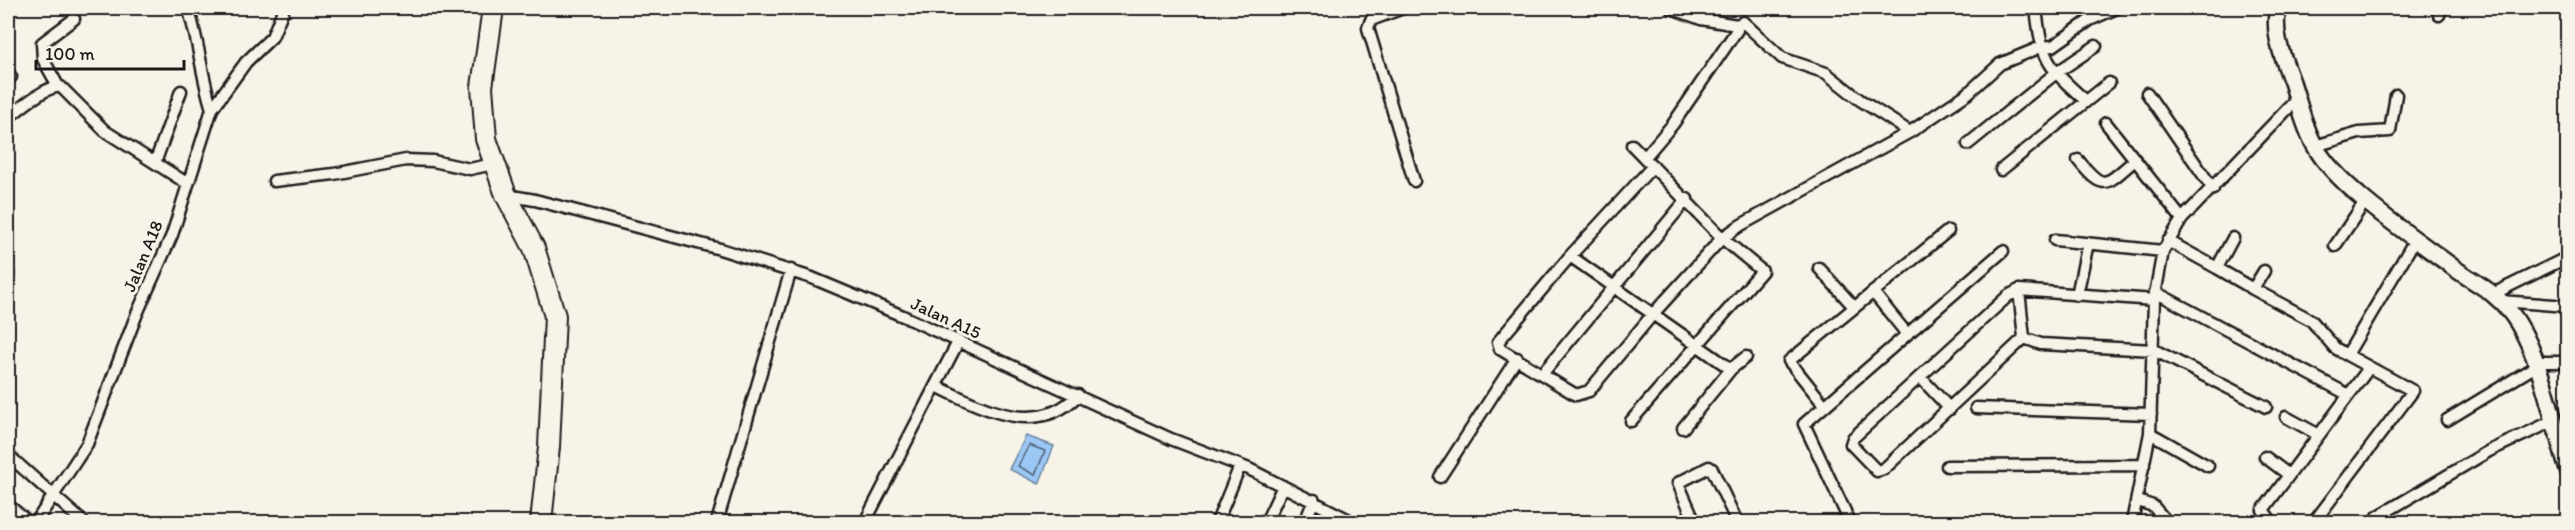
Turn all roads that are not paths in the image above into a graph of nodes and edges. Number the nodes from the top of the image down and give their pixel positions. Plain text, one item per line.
1 (188, 8) edge
2 (284, 8) edge
3 (494, 8) edge
4 (1403, 8) edge
5 (1671, 8) edge
6 (2036, 8) edge
7 (2117, 8) edge
8 (2278, 8) edge
9 (74, 19) dead end
10 (1737, 24) junction
11 (2096, 45) dead end
12 (2041, 47) junction
13 (2056, 73) junction
14 (2109, 83) dead end
15 (58, 86) junction
16 (181, 91) dead end
17 (2147, 93) dead end
18 (2396, 95) dead end
19 (2297, 99) junction
20 (2086, 101) junction
21 (212, 109) junction
22 (8, 118) edge
23 (2106, 123) dead end
24 (1910, 132) junction
25 (1968, 144) dead end
26 (1632, 145) dead end
27 (2315, 146) junction
28 (2078, 160) dead end
29 (2135, 160) junction
30 (1649, 162) junction
31 (155, 163) junction
32 (493, 164) junction
33 (2001, 170) dead end
34 (274, 181) dead end
35 (1414, 181) dead end
36 (188, 184) junction
37 (2213, 189) junction
38 (506, 195) junction
39 (1687, 199) junction
40 (2366, 200) junction
41 (2182, 219) junction
42 (1948, 231) dead end
43 (1722, 238) junction
44 (2233, 238) dead end
45 (2416, 238) junction
46 (2055, 240) dead end
47 (2088, 243) junction
48 (2165, 246) junction
49 (2335, 246) dead end
50 (2003, 250) dead end
51 (1570, 256) junction
52 (2568, 257) edge
53 (1820, 268) dead end
54 (2217, 268) junction
55 (8, 270) edge
56 (791, 270) junction
57 (2264, 271) dead end
58 (8, 276) edge
59 (1613, 287) junction
60 (2253, 289) junction
61 (2019, 290) junction
62 (1873, 292) junction
63 (2077, 295) junction
64 (2155, 296) junction
65 (2497, 298) junction
66 (2568, 306) edge
67 (1854, 307) junction
68 (1653, 314) junction
69 (1907, 334) junction
70 (2024, 338) junction
71 (958, 342) junction
72 (1696, 344) junction
73 (2154, 350) junction
74 (2347, 355) junction
75 (1746, 357) dead end
76 (1517, 358) junction
77 (2568, 362) edge
78 (2536, 364) junction
79 (2369, 368) junction
80 (1731, 369) junction
81 (1542, 374) junction
82 (1920, 377) junction
83 (936, 386) junction
84 (1078, 395) junction
85 (2349, 395) junction
86 (1825, 406) junction
87 (2266, 407) dead end
88 (1976, 408) dead end
89 (1950, 409) junction
90 (2151, 414) junction
91 (2286, 417) dead end
92 (2447, 420) dead end
93 (1630, 421) dead end
94 (2553, 421) junction
95 (1683, 428) dead end
96 (2150, 433) junction
97 (2319, 435) junction
98 (8, 455) edge
99 (2265, 457) dead end
100 (2144, 465) junction
101 (1240, 466) junction
102 (1947, 466) dead end
103 (2208, 466) dead end
104 (2568, 470) edge
105 (2289, 475) junction
106 (1440, 477) dead end
107 (1283, 486) junction
108 (54, 496) junction
109 (1314, 500) junction
110 (2138, 501) junction
111 (8, 505) edge
112 (28, 522) edge
113 (36, 522) edge
114 (83, 522) edge
115 (540, 522) edge
116 (717, 522) edge
117 (864, 522) edge
118 (1217, 522) edge
119 (1266, 522) edge
120 (1305, 522) edge
121 (1353, 522) edge
122 (1695, 522) edge
123 (1737, 522) edge
124 (1850, 522) edge
125 (2132, 522) edge
126 (2167, 522) edge
127 (2272, 522) edge
128 (2314, 522) edge
129 (2372, 522) edge

1 - 21 street
2 - 21 street, Jalan A18
3 - 32 highway
4 - 35 street
5 - 10 street
6 - 12 street
7 - 12 street
8 - 19 street
9 - 15 street
10 - 24 street
10 - 30 street
11 - 13 street
12 - 13 street
12 - 24 street
13 - 20 street
13 - 25 street
14 - 20 street
15 - 22 street
15 - 31 street
16 - 31 street
17 - 37 street
18 - 27 street
19 - 27 street
19 - 37 street
20 - 33 street
21 - 36 street, Jalan A18
23 - 29 street
24 - 43 street
26 - 30 street
27 - 40 street
28 - 29 street
29 - 41 street
30 - 39 street
30 - 51 street
31 - 36 street
32 - 34 street
32 - 38 highway
36 - 108 street, Jalan A18
37 - 41 street
38 - 56 street, Jalan A15
38 - 115 highway
39 - 43 street
39 - 59 street
40 - 45 street
40 - 49 street
41 - 48 street
42 - 62 street
43 - 68 street
43 - 72 street
44 - 54 street
45 - 65 street
45 - 74 street
46 - 47 street
47 - 48 street
47 - 63 street
48 - 54 street
48 - 64 street
50 - 69 street
51 - 59 street
51 - 76 street
52 - 65 street
53 - 67 street
54 - 60 street
55 - 58 street
56 - 71 street, Jalan A15
56 - 116 street
57 - 60 street
59 - 68 street
59 - 81 street
60 - 74 street
61 - 63 street
61 - 70 street
61 - 82 street
62 - 67 street
62 - 69 street
63 - 64 street
64 - 73 street
64 - 85 street
65 - 66 street
65 - 78 street
67 - 86 street
68 - 72 street
68 - 81 street
69 - 86 street
70 - 73 street
70 - 89 street
71 - 83 street
71 - 84 street, Jalan A15
72 - 80 street
72 - 93 street
73 - 87 street
73 - 90 street
74 - 79 street
75 - 80 street
76 - 81 street
76 - 106 street
77 - 78 street
78 - 92 street
78 - 94 street
79 - 85 street
79 - 128 street
80 - 95 street
82 - 89 street
82 - 89 street
83 - 84 street
83 - 117 street
84 - 101 street, Jalan A15
85 - 97 street
86 - 124 street
88 - 90 street
90 - 96 street
91 - 97 street
94 - 104 street
94 - 129 street
96 - 100 street
96 - 103 street
97 - 105 street
98 - 108 street
99 - 105 street
100 - 102 street
100 - 110 street
101 - 107 street, Jalan A15
101 - 118 street
105 - 127 street
107 - 109 street, Jalan A15
107 - 119 street
108 - 113 street, Jalan A18
108 - 114 street
109 - 120 street
109 - 121 street, Jalan A15
110 - 125 street
110 - 126 street
111 - 112 street
122 - 123 street

